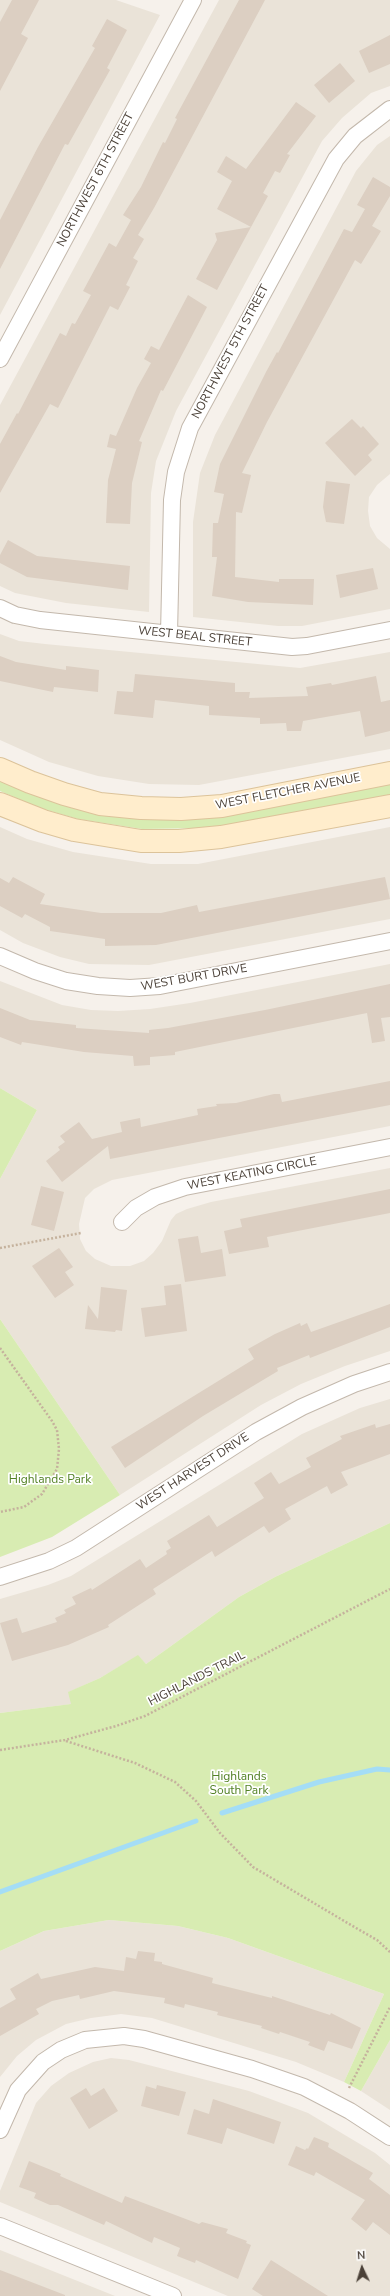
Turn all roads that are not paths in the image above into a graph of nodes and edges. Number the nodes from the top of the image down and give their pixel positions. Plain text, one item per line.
1 (190, 1) edge
2 (390, 109) edge
3 (0, 359) edge
4 (0, 608) edge
5 (390, 630) edge
6 (169, 634) junction
7 (0, 768) edge
8 (390, 772) edge
9 (0, 804) edge
10 (390, 806) edge
11 (390, 941) edge
12 (0, 956) edge
13 (390, 1147) edge
14 (122, 1222) dead end
15 (390, 1372) edge
16 (0, 1577) edge
17 (0, 2130) edge
18 (390, 2137) edge
19 (0, 2226) edge
20 (173, 2296) edge

1 - 3 street, NORTHWEST 6TH STREET
2 - 6 street, NORTHWEST 5TH STREET
4 - 6 street, WEST BEAL STREET
5 - 6 street, WEST BEAL STREET
7 - 8 main road, WEST FLETCHER AVENUE
9 - 10 main road
11 - 12 street, WEST BURT DRIVE
13 - 14 street, WEST KEATING CIRCLE
15 - 16 street, WEST HARVEST DRIVE
17 - 18 street
19 - 20 street

